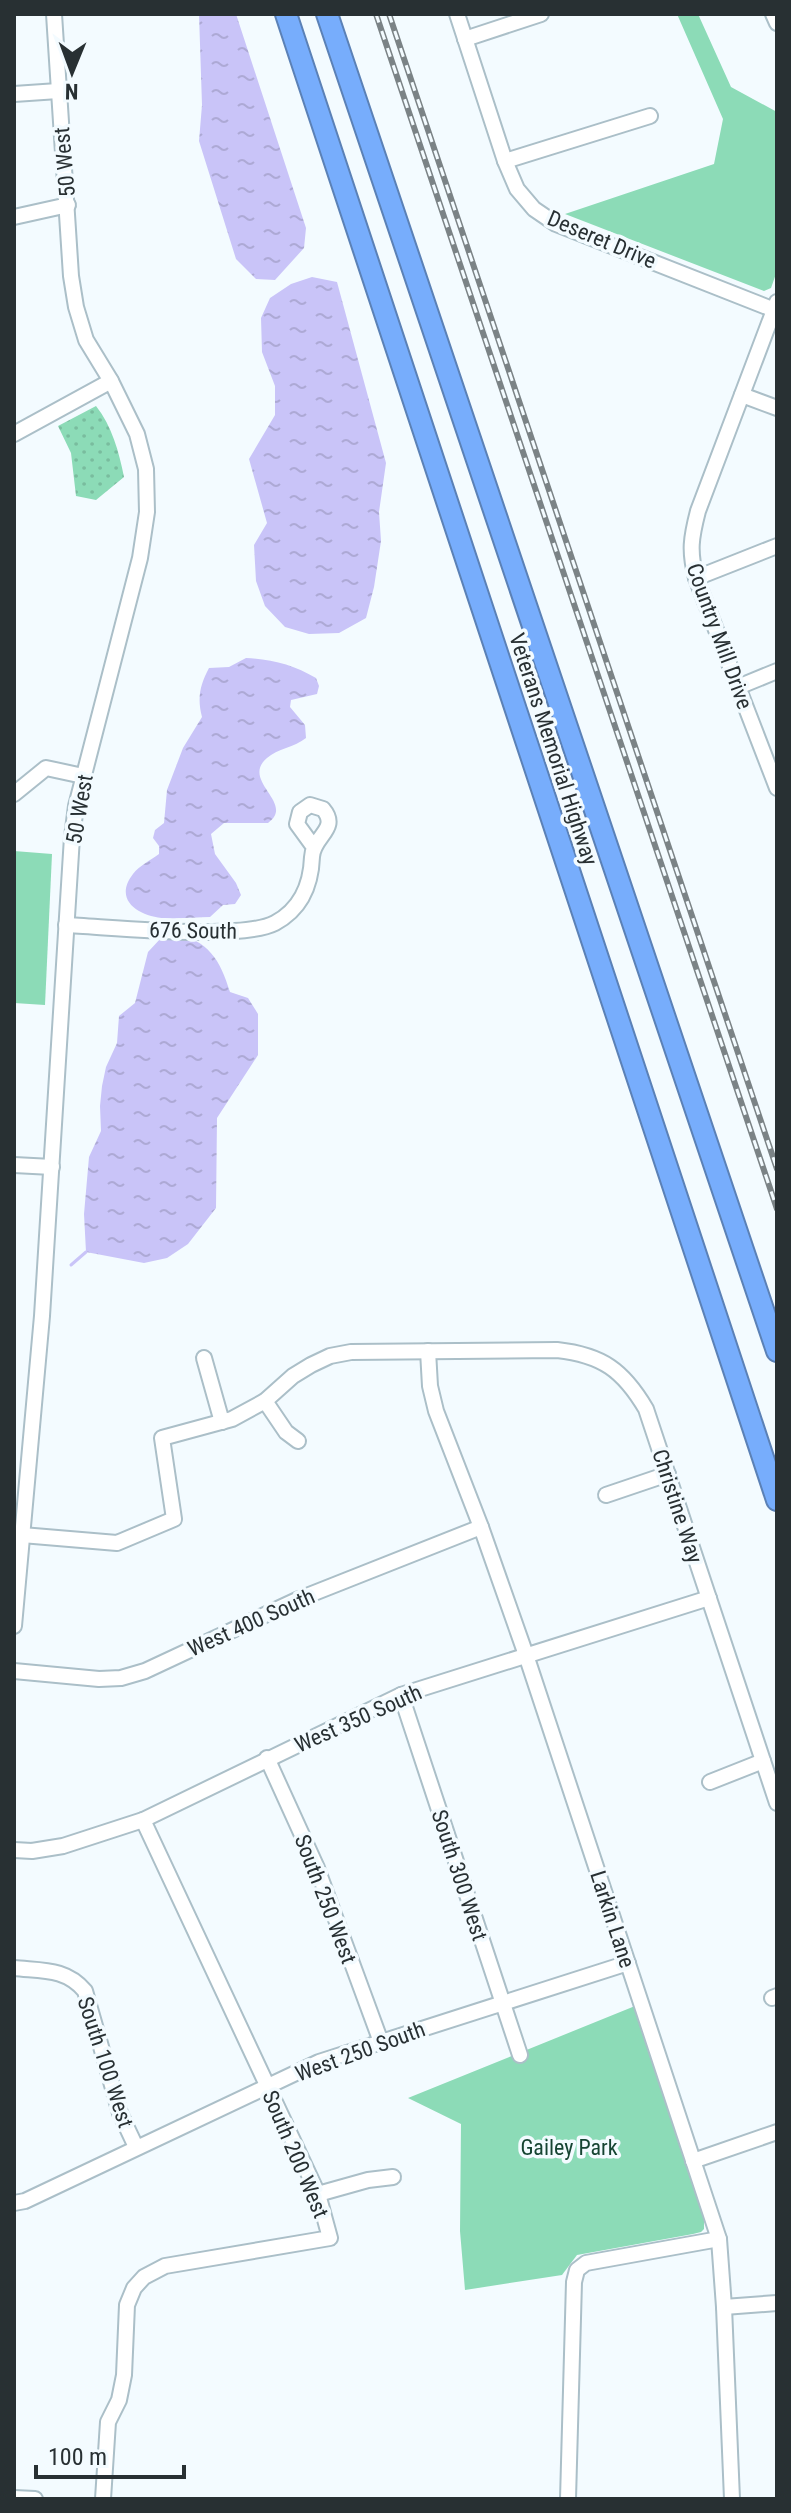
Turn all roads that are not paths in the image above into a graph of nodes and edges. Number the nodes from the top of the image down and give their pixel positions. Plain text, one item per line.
1 (54, 14) edge
2 (286, 14) edge
3 (327, 14) edge
4 (457, 14) edge
5 (541, 14) edge
6 (773, 14) edge
7 (777, 23) edge
8 (465, 39) junction
9 (58, 91) junction
10 (14, 94) edge
11 (650, 116) dead end
12 (505, 161) junction
13 (68, 205) junction
14 (14, 217) edge
15 (776, 308) edge
16 (111, 381) junction
17 (742, 395) junction
18 (777, 408) edge
19 (14, 434) edge
20 (777, 546) edge
21 (696, 578) junction
22 (777, 671) edge
23 (738, 687) junction
24 (83, 776) junction
25 (777, 788) edge
26 (14, 794) edge
27 (313, 846) dead end
28 (66, 925) junction
29 (14, 1165) edge
30 (52, 1167) junction
31 (428, 1351) junction
32 (777, 1351) edge
33 (204, 1358) dead end
34 (265, 1401) junction
35 (222, 1422) junction
36 (298, 1441) dead end
37 (668, 1474) junction
38 (606, 1495) dead end
39 (777, 1500) edge
40 (481, 1527) junction
41 (22, 1535) junction
42 (709, 1598) junction
43 (14, 1626) edge
44 (526, 1655) junction
45 (14, 1671) edge
46 (401, 1695) junction
47 (267, 1758) junction
48 (763, 1761) junction
49 (710, 1782) dead end
50 (777, 1803) edge
51 (143, 1820) junction
52 (14, 1850) edge
53 (628, 1963) junction
54 (14, 1968) edge
55 (503, 2003) junction
56 (381, 2042) junction
57 (520, 2055) dead end
58 (267, 2087) junction
59 (777, 2132) edge
60 (136, 2147) junction
61 (693, 2161) junction
62 (393, 2177) dead end
63 (318, 2194) junction
64 (14, 2203) edge
65 (719, 2239) junction
66 (777, 2303) edge
67 (724, 2307) junction
68 (14, 2498) edge
69 (35, 2499) edge
70 (103, 2499) edge
71 (568, 2499) edge
72 (732, 2499) edge

1 - 9 street, 50 West
2 - 39 highway, Veterans Memorial Highway
3 - 32 highway, Veterans Memorial Highway
4 - 8 street, Deseret Drive
5 - 8 street
6 - 7 street
8 - 12 street, Deseret Drive
9 - 10 street
9 - 13 street, 50 West
11 - 12 street
12 - 15 street, Deseret Drive
13 - 14 street
13 - 16 street, 50 West
15 - 17 street, Country Mill Drive
16 - 19 street
16 - 24 street, 50 West
17 - 18 street
17 - 21 street, Country Mill Drive
20 - 21 street
21 - 23 street, Country Mill Drive
22 - 23 street
23 - 25 street, Country Mill Drive
24 - 26 street
24 - 28 street, 50 West
27 - 28 street, 676 South
28 - 30 street, 50 West
29 - 30 street
30 - 41 street, 50 West
31 - 34 street, Christine Way
31 - 37 street, Christine Way
31 - 40 street, Larkin Lane
33 - 35 street
34 - 35 street, Christine Way
34 - 36 street
35 - 41 street, Christine Way
37 - 38 street
37 - 42 street, Christine Way
40 - 44 street, Larkin Lane
40 - 45 street, West 400 South
41 - 43 street, 50 West
42 - 44 street, West 350 South
42 - 48 street, Christine Way
44 - 46 street, West 350 South
44 - 53 street, Larkin Lane
46 - 47 street, West 350 South
46 - 55 street, South 300 West
47 - 51 street, West 350 South
47 - 56 street, South 250 West
48 - 49 street
48 - 50 street, Christine Way
51 - 52 street, West 350 South
51 - 58 street, South 200 West
53 - 55 street, West 250 South
53 - 61 street, Larkin Lane
54 - 60 street, South 100 West
55 - 56 street, West 250 South
55 - 57 street, South 300 West
56 - 58 street, West 250 South
58 - 60 street, West 250 South
58 - 63 street, South 200 West
59 - 61 street
60 - 64 street, West 250 South
61 - 65 street, Larkin Lane
62 - 63 street
63 - 70 street, South 200 West
65 - 67 street, Larkin Lane
65 - 71 street
66 - 67 street
67 - 72 street, Larkin Lane
68 - 69 street

